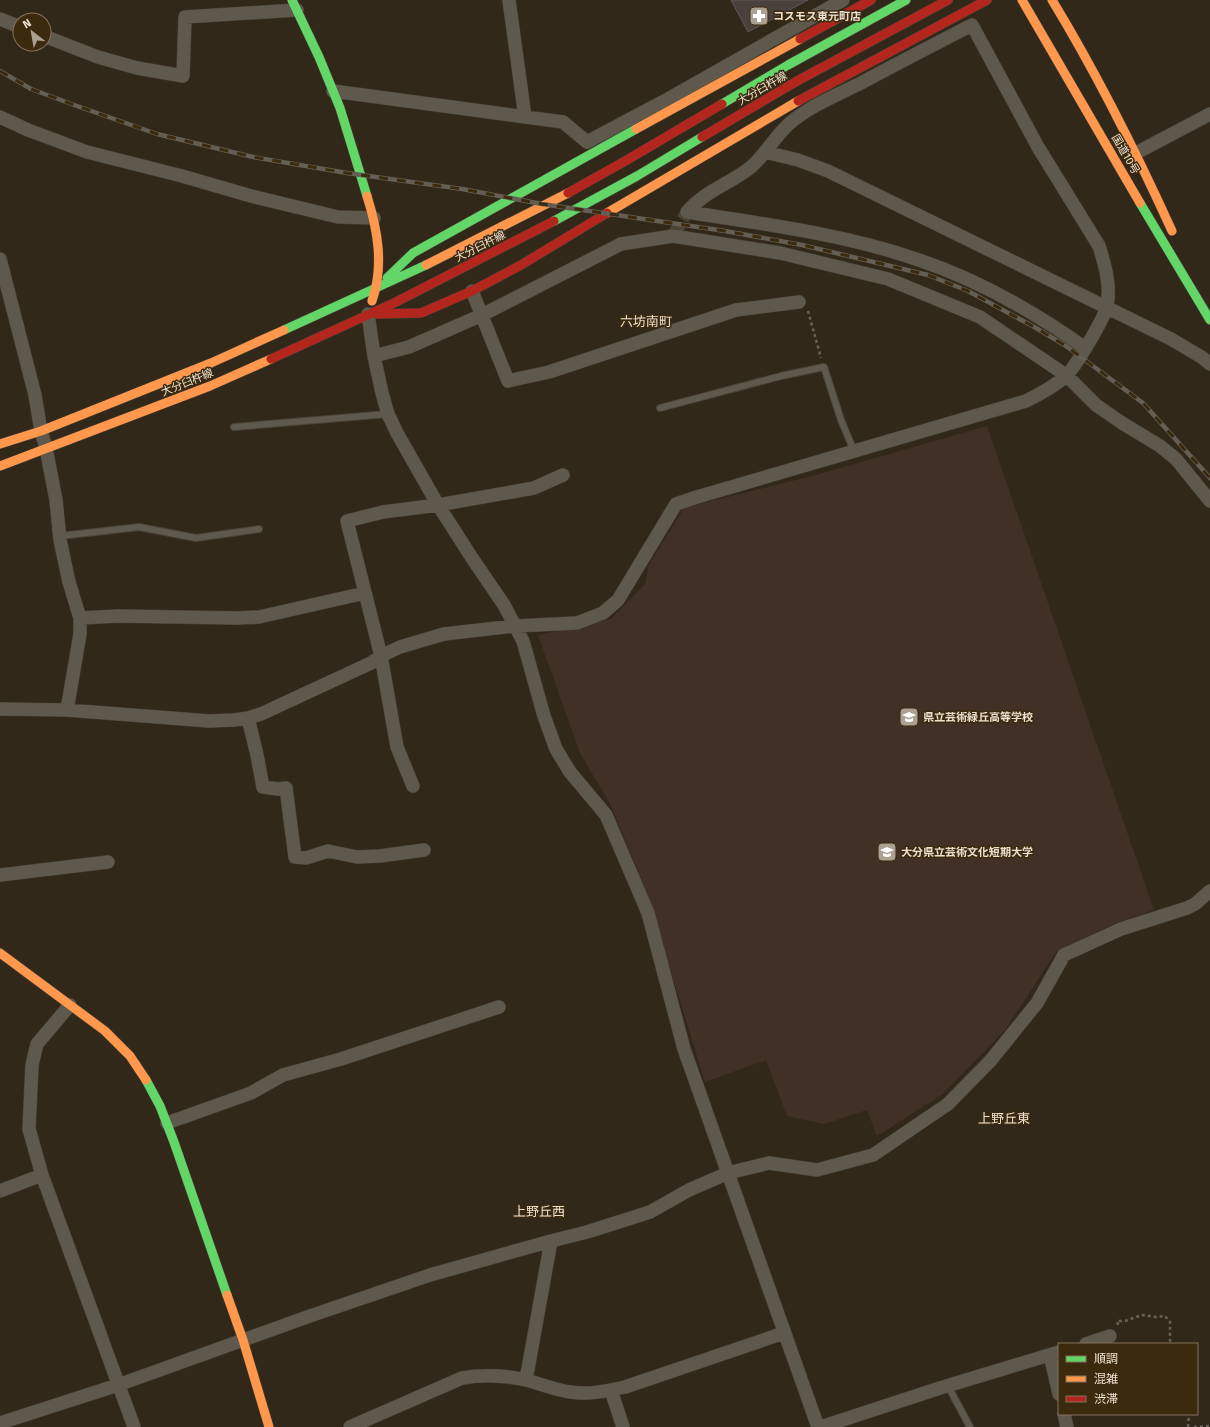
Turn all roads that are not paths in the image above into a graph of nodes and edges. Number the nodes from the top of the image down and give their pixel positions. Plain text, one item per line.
1 (509, 0) edge
2 (843, 0) edge
3 (871, 0) edge
4 (906, 0) edge
5 (947, 0) edge
6 (987, 0) edge
7 (1022, 0) edge
8 (1052, 0) edge
9 (295, 5) edge
10 (0, 19) edge
11 (12, 24) edge
12 (52, 39) edge
13 (333, 91) junction
14 (662, 108) junction
15 (1210, 114) edge
16 (0, 117) edge
17 (525, 117) junction
18 (765, 152) junction
19 (1136, 153) junction
20 (374, 218) junction
21 (1177, 241) dead end
22 (0, 259) edge
23 (376, 289) junction
24 (472, 291) junction
25 (5, 301) edge
26 (799, 302) road end
27 (1106, 307) junction
28 (368, 314) junction
29 (482, 315) junction
30 (1210, 320) edge
31 (1085, 348) junction
32 (374, 356) junction
33 (1210, 364) edge
34 (1067, 376) junction
35 (660, 408) dead end
36 (388, 414) junction
37 (234, 427) dead end
38 (41, 431) junction
39 (0, 444) edge
40 (46, 448) junction
41 (854, 451) junction
42 (0, 466) edge
43 (563, 475) dead end
44 (1210, 501) edge
45 (438, 505) junction
46 (259, 529) dead end
47 (60, 536) junction
48 (365, 593) junction
49 (80, 618) junction
50 (515, 626) junction
51 (381, 656) junction
52 (0, 709) edge
53 (67, 710) junction
54 (248, 718) junction
55 (413, 786) dead end
56 (424, 850) dead end
57 (108, 862) dead end
58 (0, 875) edge
59 (1210, 891) edge
60 (0, 953) edge
61 (70, 1005) junction
62 (499, 1007) dead end
63 (167, 1123) junction
64 (728, 1173) junction
65 (42, 1175) junction
66 (0, 1191) edge
67 (552, 1240) junction
68 (784, 1333) junction
69 (1110, 1336) road end
70 (243, 1340) junction
71 (1089, 1343) edge
72 (1054, 1354) edge
73 (526, 1380) junction
74 (118, 1385) junction
75 (948, 1386) junction
76 (1058, 1386) edge
77 (611, 1390) junction
78 (1064, 1415) edge
79 (0, 1423) edge
80 (134, 1427) edge
81 (269, 1427) edge
82 (350, 1427) edge
83 (623, 1427) edge
84 (819, 1427) edge
85 (970, 1427) edge
86 (1067, 1427) edge

1 - 17 street
2 - 14 street
3 - 14 main road
4 - 23 main road, 大分臼杵線
5 - 28 main road, 大分臼杵線
6 - 24 main road
7 - 30 main road, 国道10号
8 - 19 main road, 国道10号
9 - 12 street
9 - 13 main road
10 - 11 street
13 - 17 street
13 - 20 main road
14 - 17 street
14 - 23 main road
15 - 19 street
16 - 20 street
18 - 27 street
18 - 27 street
18 - 31 street
19 - 21 main road, 国道10号
20 - 23 main road
22 - 25 street
23 - 28 main road
23 - 38 main road, 大分臼杵線
24 - 28 main road
24 - 29 street
25 - 38 street
26 - 29 street
27 - 31 street
27 - 33 street
28 - 32 street
28 - 40 main road, 大分臼杵線
29 - 32 street
29 - 34 street
31 - 34 street
32 - 36 street
34 - 41 street
34 - 44 street
35 - 41 lane
36 - 37 lane
36 - 45 street
38 - 39 main road, 大分臼杵線
38 - 40 street
40 - 42 main road, 大分臼杵線
40 - 47 street
41 - 50 street
43 - 45 street
45 - 48 street
45 - 50 street
46 - 47 lane
47 - 49 street
48 - 49 street
48 - 51 street
49 - 53 street
50 - 51 street
50 - 64 street
51 - 54 street
51 - 55 street
52 - 53 street
53 - 54 street
54 - 56 street
57 - 58 street
59 - 64 street
60 - 61 main road
61 - 63 main road
61 - 65 street
62 - 63 street
63 - 70 main road
64 - 67 street
64 - 68 street
65 - 66 street
65 - 74 street
67 - 70 street
67 - 73 street
68 - 77 street
68 - 84 street
69 - 71 street
70 - 74 street
70 - 81 main road
72 - 75 street
72 - 76 street
73 - 77 street
73 - 82 street
74 - 79 street
74 - 80 street
75 - 84 street
75 - 85 lane
77 - 83 street
78 - 86 street

